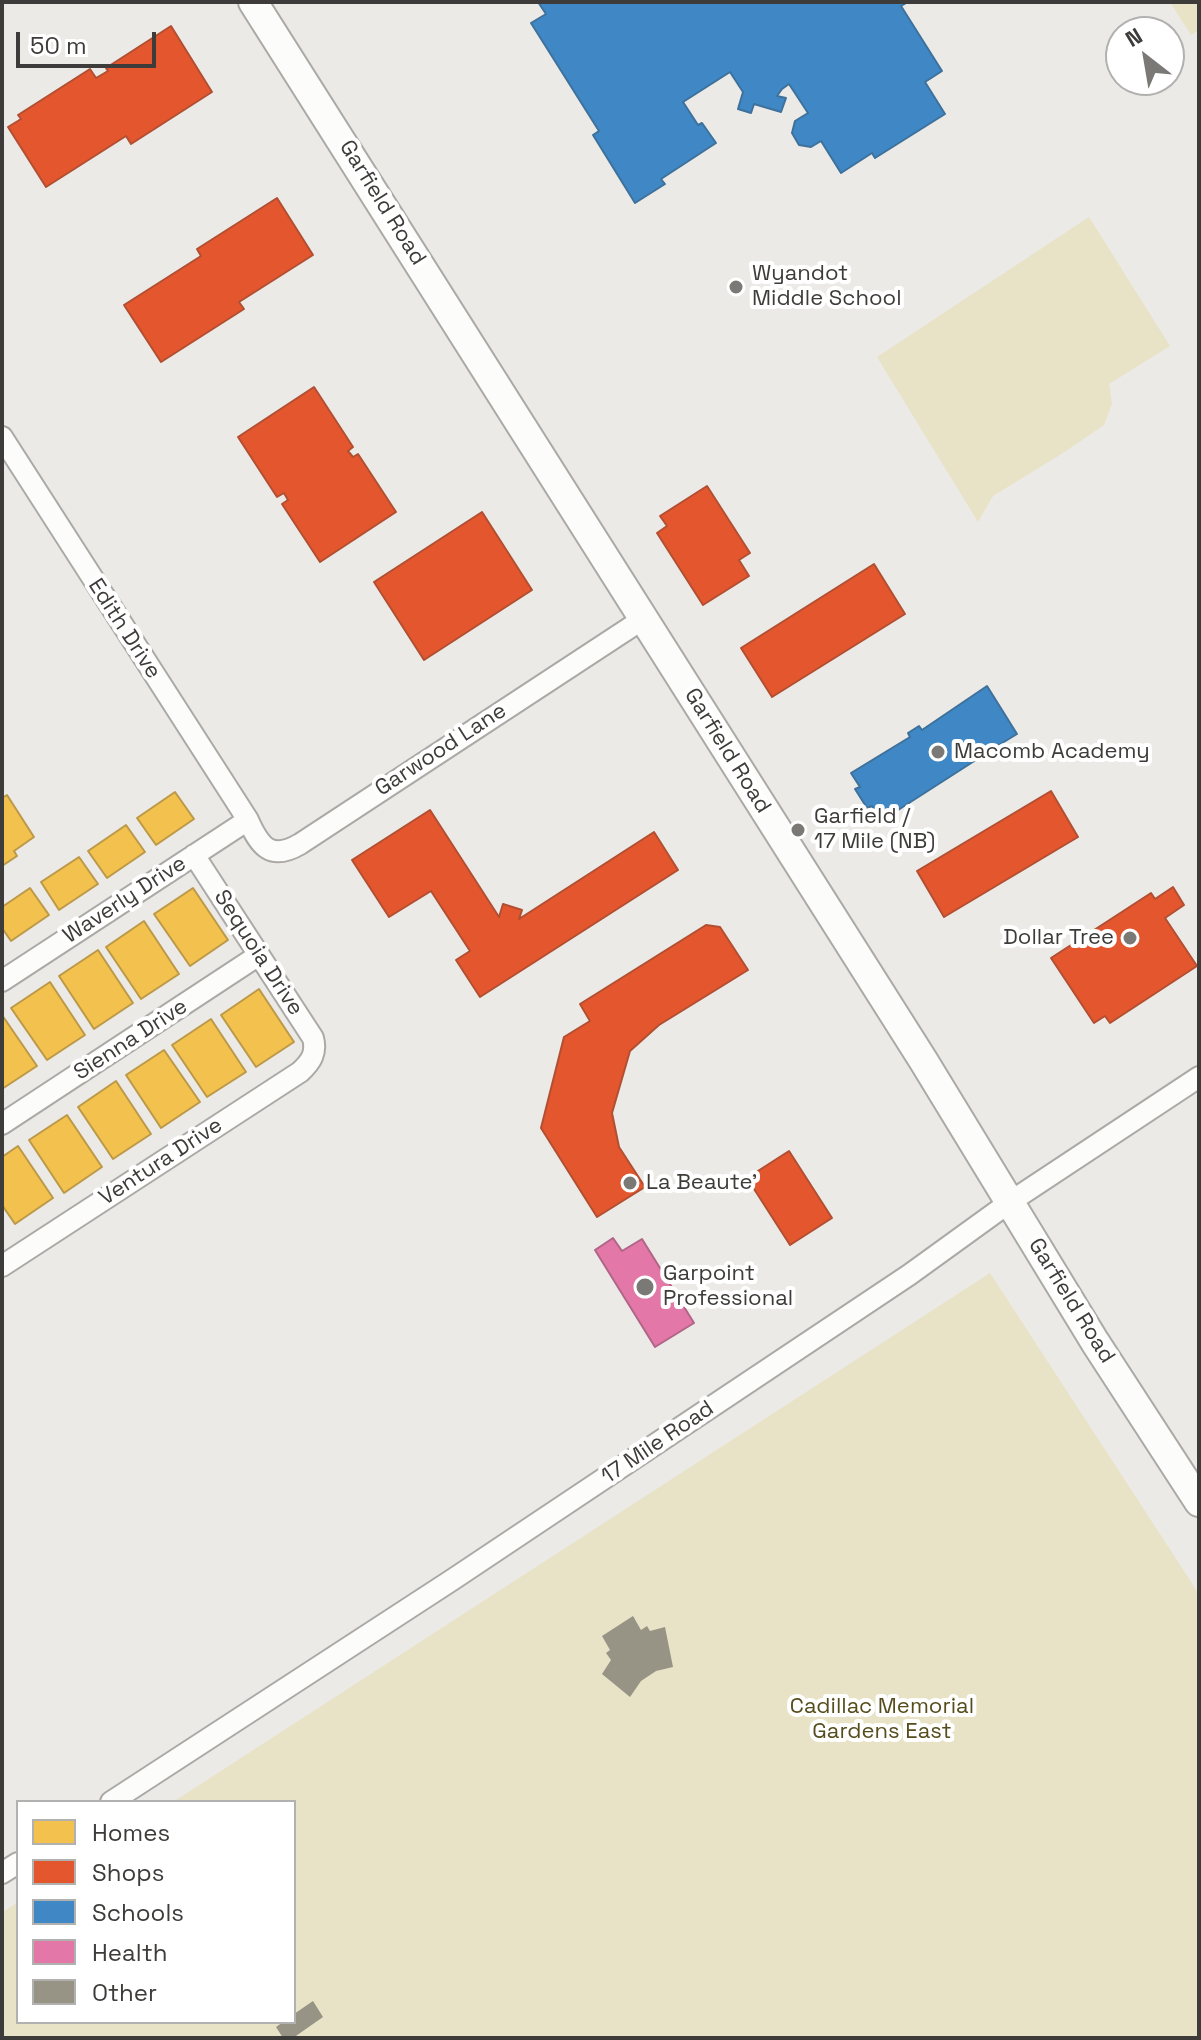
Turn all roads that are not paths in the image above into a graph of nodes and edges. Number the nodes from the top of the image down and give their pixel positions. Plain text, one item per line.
1 (253, 2) edge
2 (2, 437) edge
3 (643, 619) junction
4 (248, 820) junction
5 (194, 855) junction
6 (259, 955) junction
7 (2, 981) edge
8 (314, 1053) joint
9 (1199, 1077) edge
10 (2, 1124) edge
11 (1010, 1202) junction
12 (2, 1266) edge
13 (1199, 1502) edge
14 (114, 1800) edge

1 - 3 main road, Garfield Road
2 - 4 street, Edith Drive
3 - 4 street, Garwood Lane
3 - 11 main road, Garfield Road
4 - 5 street, Waverly Drive
5 - 6 street, Sequoia Drive
5 - 7 street, Waverly Drive
6 - 8 street, Sequoia Drive
6 - 10 street, Sienna Drive
8 - 12 street, Ventura Drive
9 - 11 street, 17 Mile Road
11 - 13 main road, Garfield Road
11 - 14 street, 17 Mile Road

